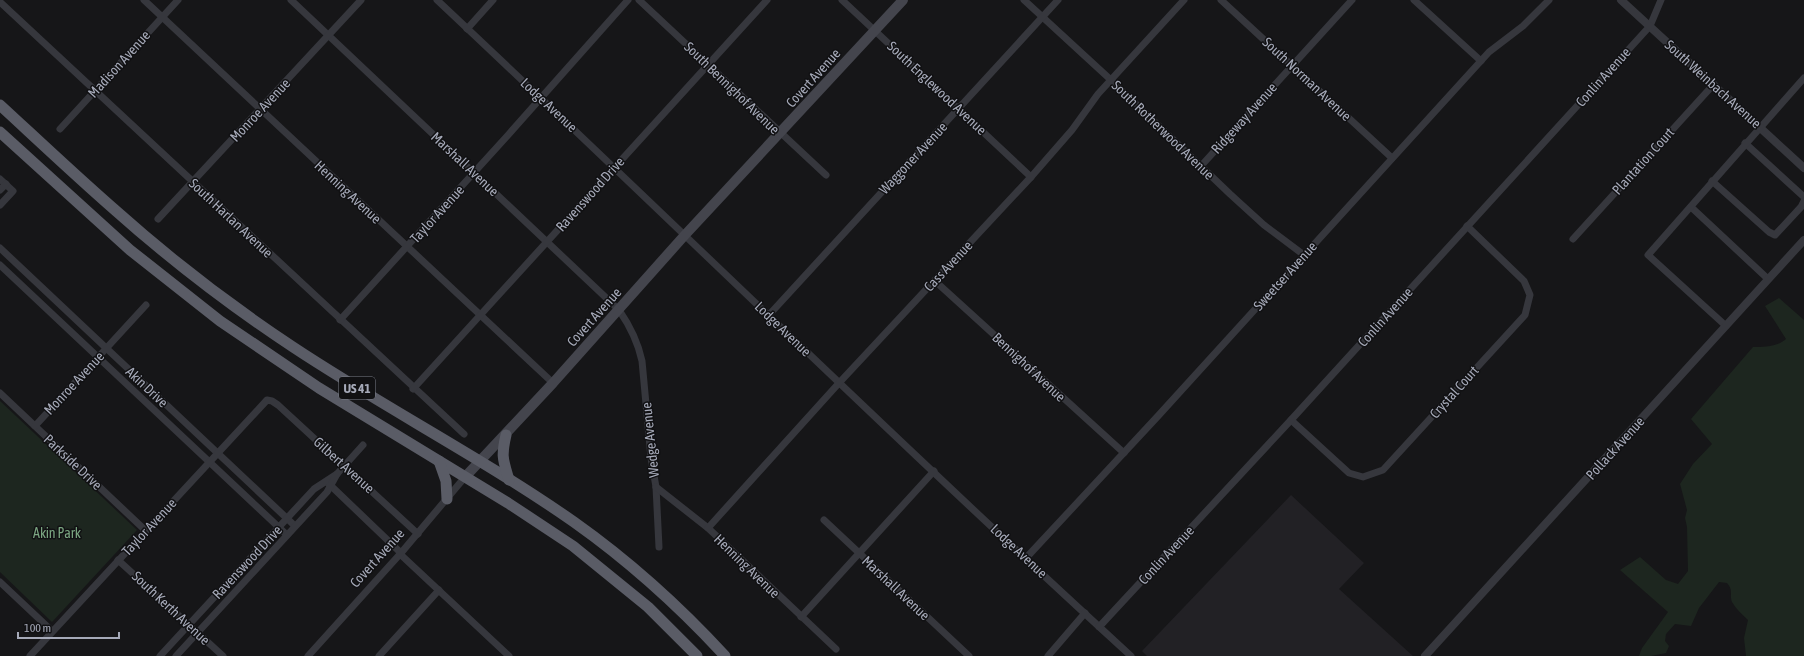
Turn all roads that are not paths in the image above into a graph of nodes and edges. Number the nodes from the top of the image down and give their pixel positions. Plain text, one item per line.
1 (144, 0) edge
2 (178, 0) edge
3 (291, 0) edge
4 (361, 0) edge
5 (437, 0) edge
6 (493, 0) edge
7 (628, 0) edge
8 (639, 0) edge
9 (767, 0) edge
10 (842, 0) edge
11 (903, 0) edge
12 (1024, 0) edge
13 (1058, 0) edge
14 (1184, 0) edge
15 (1221, 0) edge
16 (1352, 0) edge
17 (1414, 0) edge
18 (1549, 0) edge
19 (1622, 0) edge
20 (1662, 0) edge
21 (0, 2) edge
22 (1043, 16) junction
23 (162, 17) junction
24 (1650, 26) junction
25 (467, 28) junction
26 (875, 31) junction
27 (328, 35) junction
28 (1481, 61) junction
29 (708, 64) junction
30 (1292, 65) junction
31 (1804, 78) edge
32 (1111, 80) junction
33 (1714, 84) junction
34 (94, 91) junction
35 (541, 98) junction
36 (0, 105) edge
37 (260, 109) junction
38 (958, 109) junction
39 (0, 118) edge
40 (1760, 126) junction
41 (60, 129) dead end
42 (0, 132) edge
43 (781, 134) junction
44 (1745, 144) junction
45 (1392, 158) junction
46 (1201, 166) junction
47 (613, 168) junction
48 (1804, 168) edge
49 (474, 173) junction
50 (826, 175) dead end
51 (1031, 177) junction
52 (0, 179) edge
53 (1712, 181) junction
54 (193, 182) junction
55 (6, 184) junction
56 (0, 190) edge
57 (1804, 197) edge
58 (1804, 201) edge
59 (0, 205) edge
60 (1691, 207) junction
61 (158, 219) dead end
62 (1467, 226) junction
63 (684, 236) junction
64 (1573, 238) dead end
65 (1804, 240) edge
66 (547, 241) junction
67 (407, 247) junction
68 (0, 248) edge
69 (1304, 255) junction
70 (0, 265) edge
71 (1768, 279) junction
72 (935, 281) junction
73 (146, 305) dead end
74 (619, 310) junction
75 (480, 315) junction
76 (768, 316) junction
77 (340, 320) junction
78 (1726, 326) junction
79 (633, 334) joint
80 (106, 348) junction
81 (98, 357) junction
82 (554, 383) junction
83 (839, 383) junction
84 (413, 389) junction
85 (0, 393) edge
86 (269, 400) joint
87 (1291, 420) junction
88 (34, 426) junction
89 (464, 434) dead end
90 (506, 435) junction
91 (363, 445) dead end
92 (217, 453) junction
93 (1124, 453) junction
94 (209, 461) junction
95 (439, 461) junction
96 (479, 462) junction
97 (345, 465) junction
98 (934, 471) junction
99 (337, 474) junction
100 (466, 477) junction
101 (325, 480) junction
102 (509, 480) junction
103 (331, 486) junction
104 (656, 487) junction
105 (447, 499) junction
106 (287, 519) junction
107 (824, 520) dead end
108 (295, 526) junction
109 (279, 527) junction
110 (708, 528) junction
111 (146, 531) junction
112 (418, 534) junction
113 (287, 535) junction
114 (659, 547) dead end
115 (859, 553) junction
116 (401, 554) junction
117 (1026, 558) junction
118 (118, 560) junction
119 (0, 582) edge
120 (439, 590) junction
121 (1085, 613) junction
122 (801, 617) junction
123 (189, 624) junction
124 (1099, 627) junction
125 (52, 632) junction
126 (198, 632) junction
127 (836, 649) dead end
128 (30, 656) edge
129 (160, 656) edge
130 (176, 656) edge
131 (223, 656) edge
132 (308, 656) edge
133 (379, 656) edge
134 (509, 656) edge
135 (697, 656) edge
136 (725, 656) edge
137 (969, 656) edge
138 (1048, 656) edge
139 (1131, 656) edge
140 (1425, 656) edge

1 - 23 street, Henning Avenue
2 - 23 street, Madison Avenue
3 - 27 street, Marshall Avenue
4 - 27 street, Monroe Avenue
5 - 25 street, Lodge Avenue
6 - 25 street
7 - 35 street, Taylor Avenue
8 - 29 street, South Bennighof Avenue
9 - 29 street, Ravenswood Drive
10 - 26 street, South Englewood Avenue
11 - 26 main road, Covert Avenue
12 - 22 street, South Rotherwood Avenue
13 - 22 street, Waggoner Avenue
14 - 32 street, Cass Avenue
15 - 30 street, South Norman Avenue
16 - 30 street, Ridgeway Avenue
17 - 28 street
18 - 28 street, Sweetser Avenue
19 - 24 street, South Weinbach Avenue
20 - 24 street, Conlin Avenue
21 - 34 street, South Harlan Avenue
22 - 32 street, South Rotherwood Avenue
22 - 38 street, Waggoner Avenue
23 - 34 street, Madison Avenue
23 - 37 street, Henning Avenue
24 - 33 street, South Weinbach Avenue
24 - 62 street, Conlin Avenue
25 - 35 street, Lodge Avenue
26 - 38 street, South Englewood Avenue
26 - 43 main road, Covert Avenue
27 - 37 street, Monroe Avenue
27 - 49 street, Marshall Avenue
28 - 45 street, Sweetser Avenue
29 - 43 street, South Bennighof Avenue
29 - 47 street, Ravenswood Drive
30 - 45 street, South Norman Avenue
30 - 46 street, Ridgeway Avenue
31 - 40 street
32 - 46 street, South Rotherwood Avenue
32 - 51 street, Cass Avenue
33 - 40 street, South Weinbach Avenue
33 - 64 street, Plantation Court
34 - 41 street, Madison Avenue
34 - 54 street, South Harlan Avenue
35 - 47 street, Lodge Avenue
35 - 49 street, Taylor Avenue
36 - 39 highway
36 - 96 highway, US 41
37 - 54 street, Monroe Avenue
37 - 67 street, Henning Avenue
38 - 51 street, South Englewood Avenue
38 - 76 street, Waggoner Avenue
40 - 44 street
40 - 48 street, South Weinbach Avenue
42 - 95 highway, US 41
43 - 50 street, South Bennighof Avenue
43 - 63 main road, Covert Avenue
44 - 53 street
44 - 57 street
45 - 69 street, Sweetser Avenue
46 - 69 street, South Rotherwood Avenue
47 - 63 street, Lodge Avenue
47 - 66 street, Ravenswood Drive
49 - 66 street, Marshall Avenue
49 - 67 street, Taylor Avenue
51 - 72 street, Cass Avenue
52 - 55 street
53 - 58 street
53 - 60 street
54 - 61 street, Monroe Avenue
54 - 77 street, South Harlan Avenue
55 - 56 street
55 - 59 street
60 - 71 street
60 - 78 street
62 - 87 street, Conlin Avenue
62 - 87 street, Crystal Court
63 - 74 main road, Covert Avenue
63 - 76 street, Lodge Avenue
65 - 71 street, Pollack Avenue
66 - 74 street, Marshall Avenue
66 - 75 street, Ravenswood Drive
67 - 75 street, Henning Avenue
67 - 77 street, Taylor Avenue
68 - 80 street, Akin Drive
69 - 93 street, Sweetser Avenue
70 - 81 street, Akin Drive
71 - 78 street, Pollack Avenue
72 - 83 street, Cass Avenue
72 - 93 street, Bennighof Avenue
73 - 80 street, Monroe Avenue
74 - 79 street, Marshall Avenue
74 - 82 main road, Covert Avenue
75 - 82 street, Henning Avenue
75 - 84 street, Ravenswood Drive
76 - 83 street, Lodge Avenue
77 - 84 street, South Harlan Avenue
78 - 140 street, Pollack Avenue
79 - 104 street, Wedge Avenue
80 - 81 street, Monroe Avenue
80 - 92 street, Akin Drive
81 - 88 street, Monroe Avenue
81 - 94 street, Akin Drive
82 - 90 main road, Covert Avenue
83 - 98 street, Lodge Avenue
83 - 110 street, Cass Avenue
84 - 89 street, South Harlan Avenue
85 - 88 street, Parkside Drive
86 - 92 street, Taylor Avenue
86 - 97 street, Gilbert Avenue
87 - 124 street, Conlin Avenue
88 - 111 street, Parkside Drive
90 - 96 main road, Covert Avenue
90 - 102 highway
91 - 97 street, Ravenswood Drive
92 - 94 street, Taylor Avenue
92 - 106 street, Akin Drive
93 - 117 street, Sweetser Avenue
94 - 109 street, Akin Drive
94 - 111 street, Taylor Avenue
95 - 100 highway, US 41
95 - 105 highway
96 - 100 main road, Covert Avenue
96 - 102 highway, US 41
97 - 99 street, Ravenswood Drive
97 - 112 street, Gilbert Avenue
98 - 115 street
98 - 117 street, Lodge Avenue
99 - 101 street, Ravenswood Drive
99 - 103 street, Ravenswood Drive
100 - 105 street, Covert Avenue
100 - 135 highway, US 41
101 - 103 street, Gilbert Avenue
101 - 106 street, Ravenswood Drive
102 - 136 highway, US 41
103 - 108 street, Ravenswood Drive
103 - 116 street, Gilbert Avenue
104 - 110 street, Henning Avenue
104 - 114 street, Wedge Avenue
105 - 112 street, Covert Avenue
106 - 108 street, Akin Drive
106 - 109 street, Ravenswood Drive
107 - 115 street, Marshall Avenue
108 - 113 street, Ravenswood Drive
109 - 113 street, Akin Drive
109 - 123 street, Ravenswood Drive
110 - 122 street, Henning Avenue
111 - 118 street, Taylor Avenue
112 - 116 street, Covert Avenue
113 - 126 street, Ravenswood Drive
115 - 122 street
115 - 137 street, Marshall Avenue
116 - 120 street, Gilbert Avenue
116 - 132 street, Covert Avenue
117 - 121 street, Lodge Avenue
118 - 123 street, South Kerth Avenue
118 - 125 street, Taylor Avenue
119 - 125 street
120 - 133 street
120 - 134 street, Gilbert Avenue
121 - 124 street, Lodge Avenue
121 - 138 street
122 - 127 street, Henning Avenue
123 - 126 street, South Kerth Avenue
123 - 129 street, Ravenswood Drive
124 - 139 street, Lodge Avenue
125 - 128 street, Taylor Avenue
126 - 130 street, Ravenswood Drive
126 - 131 street, South Kerth Avenue

